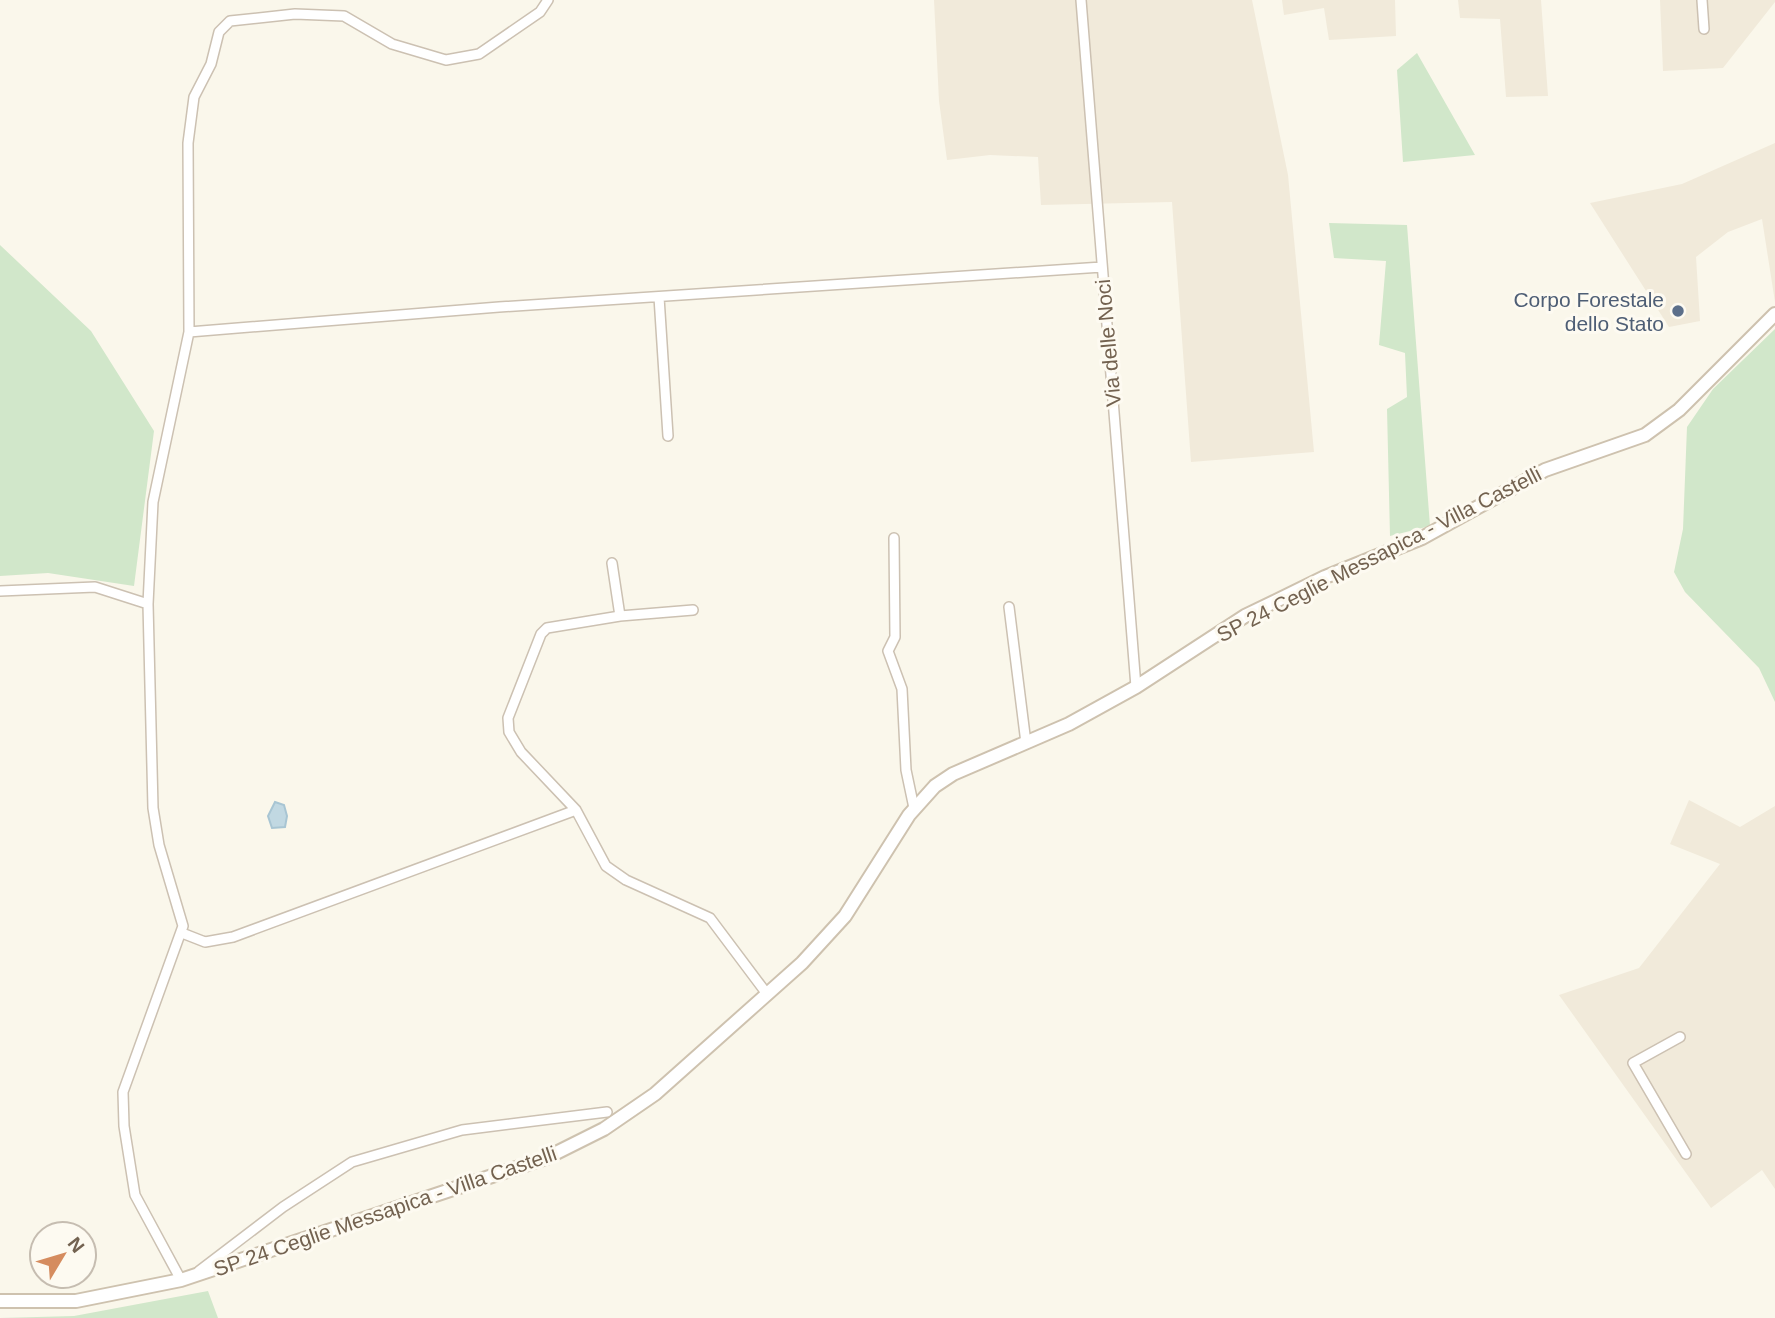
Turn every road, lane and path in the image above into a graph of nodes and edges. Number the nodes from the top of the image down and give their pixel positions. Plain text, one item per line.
1 (548, 0) edge
2 (1081, 0) edge
3 (1702, 0) edge
4 (1704, 29) dead end
5 (1102, 267) junction
6 (659, 297) junction
7 (1775, 314) edge
8 (188, 332) junction
9 (668, 436) dead end
10 (894, 538) dead end
11 (612, 564) dead end
12 (0, 591) edge
13 (148, 604) junction
14 (1009, 607) dead end
15 (693, 610) dead end
16 (620, 617) junction
17 (1136, 687) junction
18 (1026, 743) junction
19 (914, 808) junction
20 (576, 810) junction
21 (182, 933) junction
22 (767, 994) junction
23 (1680, 1037) dead end
24 (607, 1112) dead end
25 (594, 1115) junction
26 (604, 1129) junction
27 (1686, 1154) dead end
28 (186, 1278) junction
29 (0, 1301) edge

1 - 8 street
2 - 5 street, Via delle Noci
3 - 4 street
5 - 6 street
5 - 17 street, Via delle Noci
6 - 8 street
6 - 9 street
7 - 17 main road, SP 24 Ceglie Messapica - Villa Castelli
8 - 13 street
10 - 19 street
11 - 16 street
12 - 13 street
13 - 21 street
14 - 18 street
15 - 16 street
16 - 20 street
17 - 18 main road, SP 24 Ceglie Messapica - Villa Castelli
18 - 19 main road, SP 24 Ceglie Messapica - Villa Castelli
19 - 22 main road, SP 24 Ceglie Messapica - Villa Castelli
20 - 21 street
20 - 22 street
21 - 28 street
22 - 26 main road, SP 24 Ceglie Messapica - Villa Castelli
23 - 27 street
24 - 25 street
25 - 26 street
25 - 28 street
26 - 28 main road, SP 24 Ceglie Messapica - Villa Castelli
28 - 29 main road, SP 24 Ceglie Messapica - Villa Castelli

